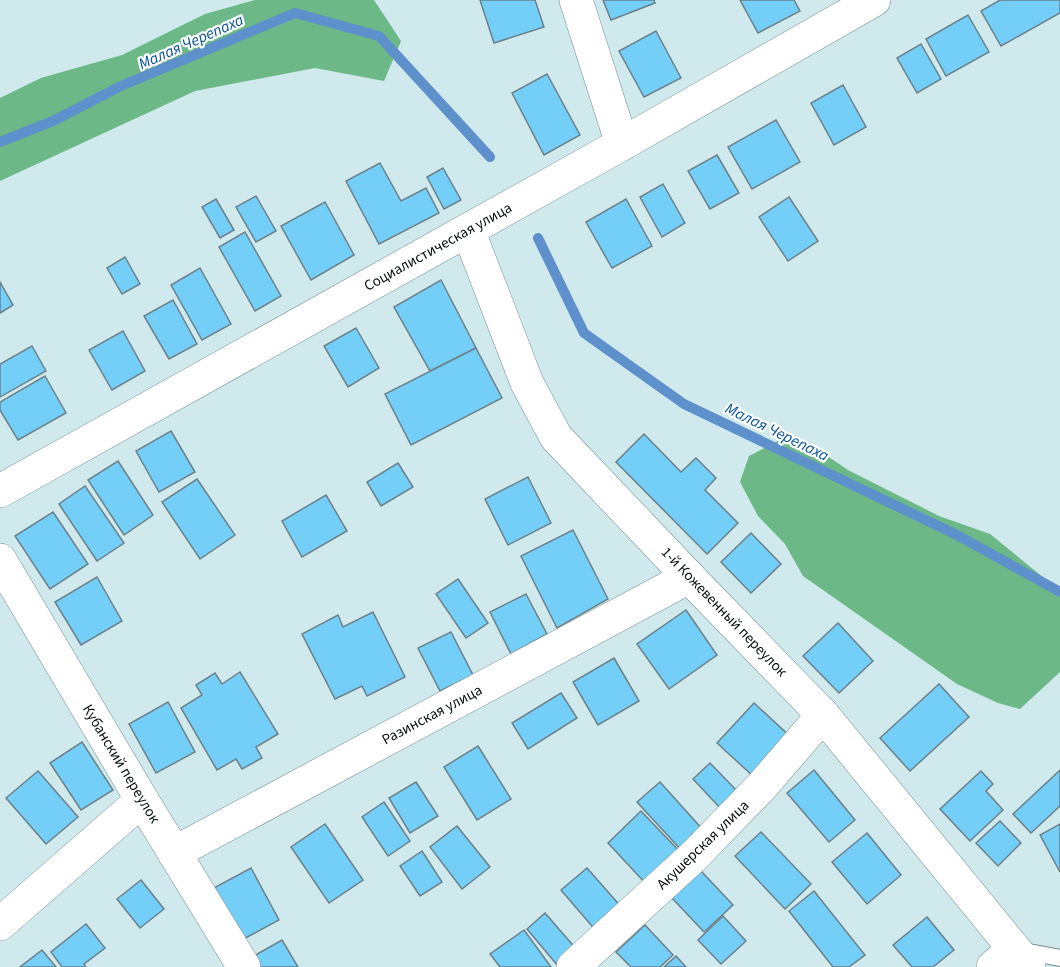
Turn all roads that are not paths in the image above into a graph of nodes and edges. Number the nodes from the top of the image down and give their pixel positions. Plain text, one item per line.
1 (576, 0) edge
2 (874, 0) edge
3 (622, 144) junction
4 (468, 230) junction
5 (0, 491) edge
6 (0, 560) edge
7 (689, 577) junction
8 (823, 715) junction
9 (142, 800) junction
10 (174, 853) junction
11 (0, 924) edge
12 (1060, 958) edge
13 (1012, 961) edge
14 (244, 967) edge
15 (573, 967) edge

1 - 3 street
2 - 3 street, Социалистическая улица
3 - 4 street, Социалистическая улица
4 - 5 street, Социалистическая улица
4 - 7 street, 1-й Кожевенный переулок
6 - 9 street, Кубанский переулок
7 - 8 street, 1-й Кожевенный переулок
7 - 10 street, Разинская улица
8 - 13 street, 1-й Кожевенный переулок
8 - 15 street, Акушерская улица
9 - 10 street, Кубанский переулок
9 - 11 street
10 - 14 street, Кубанский переулок
12 - 13 lane

